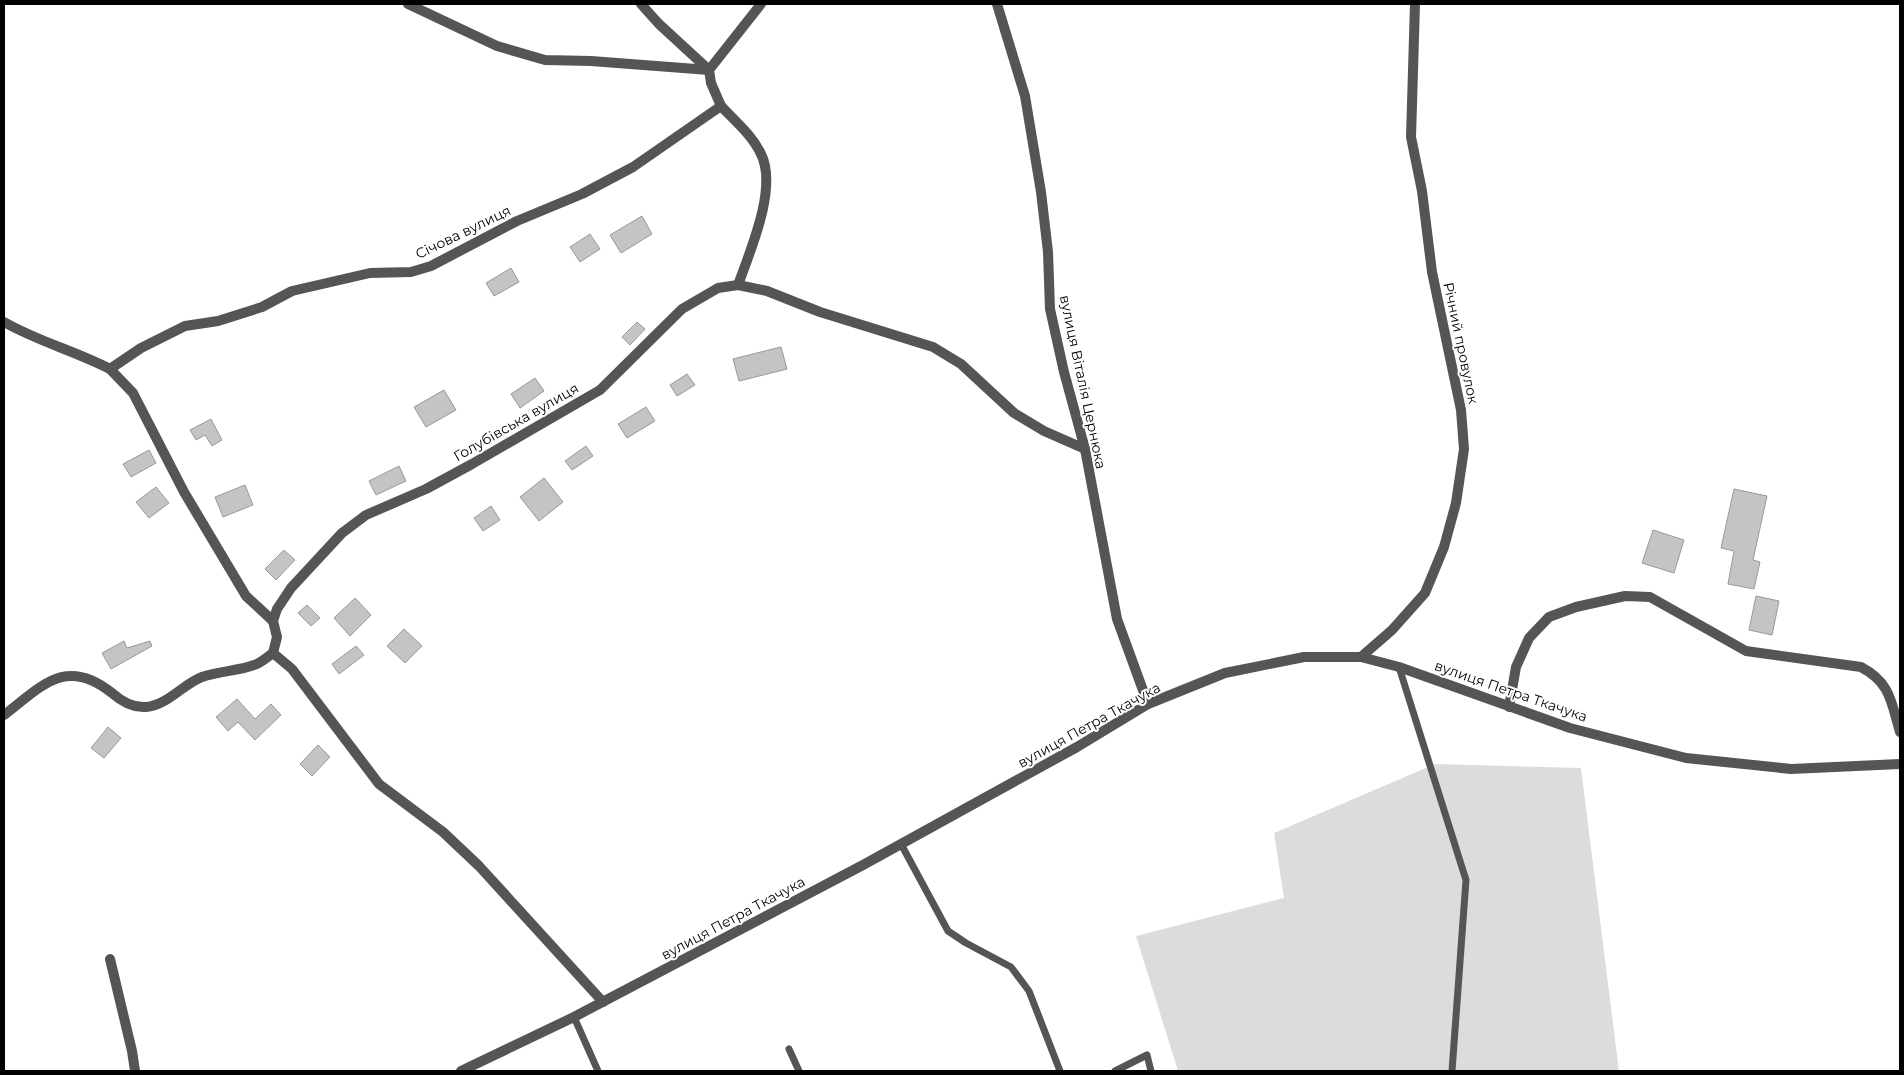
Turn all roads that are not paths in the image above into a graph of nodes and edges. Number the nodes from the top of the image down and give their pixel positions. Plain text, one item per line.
1 (408, 4) edge
2 (641, 4) edge
3 (761, 4) edge
4 (997, 4) edge
5 (1415, 4) edge
6 (709, 70) junction
7 (721, 106) junction
8 (738, 284) junction
9 (4, 322) edge
10 (110, 369) junction
11 (1085, 450) junction
12 (273, 621) junction
13 (273, 653) junction
14 (1361, 657) junction
15 (1399, 666) junction
16 (1148, 704) junction
17 (1509, 706) junction
18 (4, 715) edge
19 (1900, 732) edge
20 (1900, 764) edge
21 (901, 844) junction
22 (110, 959) dead end
23 (603, 1002) junction
24 (574, 1017) junction
25 (789, 1048) dead end
26 (135, 1071) edge
27 (461, 1071) edge
28 (598, 1071) edge
29 (799, 1071) edge
30 (1060, 1071) edge
31 (1114, 1071) edge
32 (1151, 1071) edge
33 (1452, 1071) edge

1 - 6 street
2 - 6 street
3 - 6 street
4 - 11 street, вулиця Віталія Цернюка
5 - 14 street, Річний провулок
6 - 7 street
7 - 8 street
7 - 10 street, Січова вулиця
8 - 11 street, Голубівська вулиця
8 - 12 street, Голубівська вулиця
9 - 10 street
10 - 12 street
11 - 16 street, вулиця Віталія Цернюка
12 - 13 street, Голубівська вулиця
13 - 18 street
13 - 23 street
14 - 15 street, вулиця Петра Ткачука
14 - 16 street, вулиця Петра Ткачука
15 - 17 street, вулиця Петра Ткачука
15 - 33 lane
16 - 21 street, вулиця Петра Ткачука
17 - 19 street
17 - 20 street, вулиця Петра Ткачука
21 - 23 street, вулиця Петра Ткачука
21 - 30 lane
22 - 26 street
23 - 24 street, вулиця Петра Ткачука
24 - 27 street, вулиця Петра Ткачука
24 - 28 lane
25 - 29 lane
31 - 32 lane

